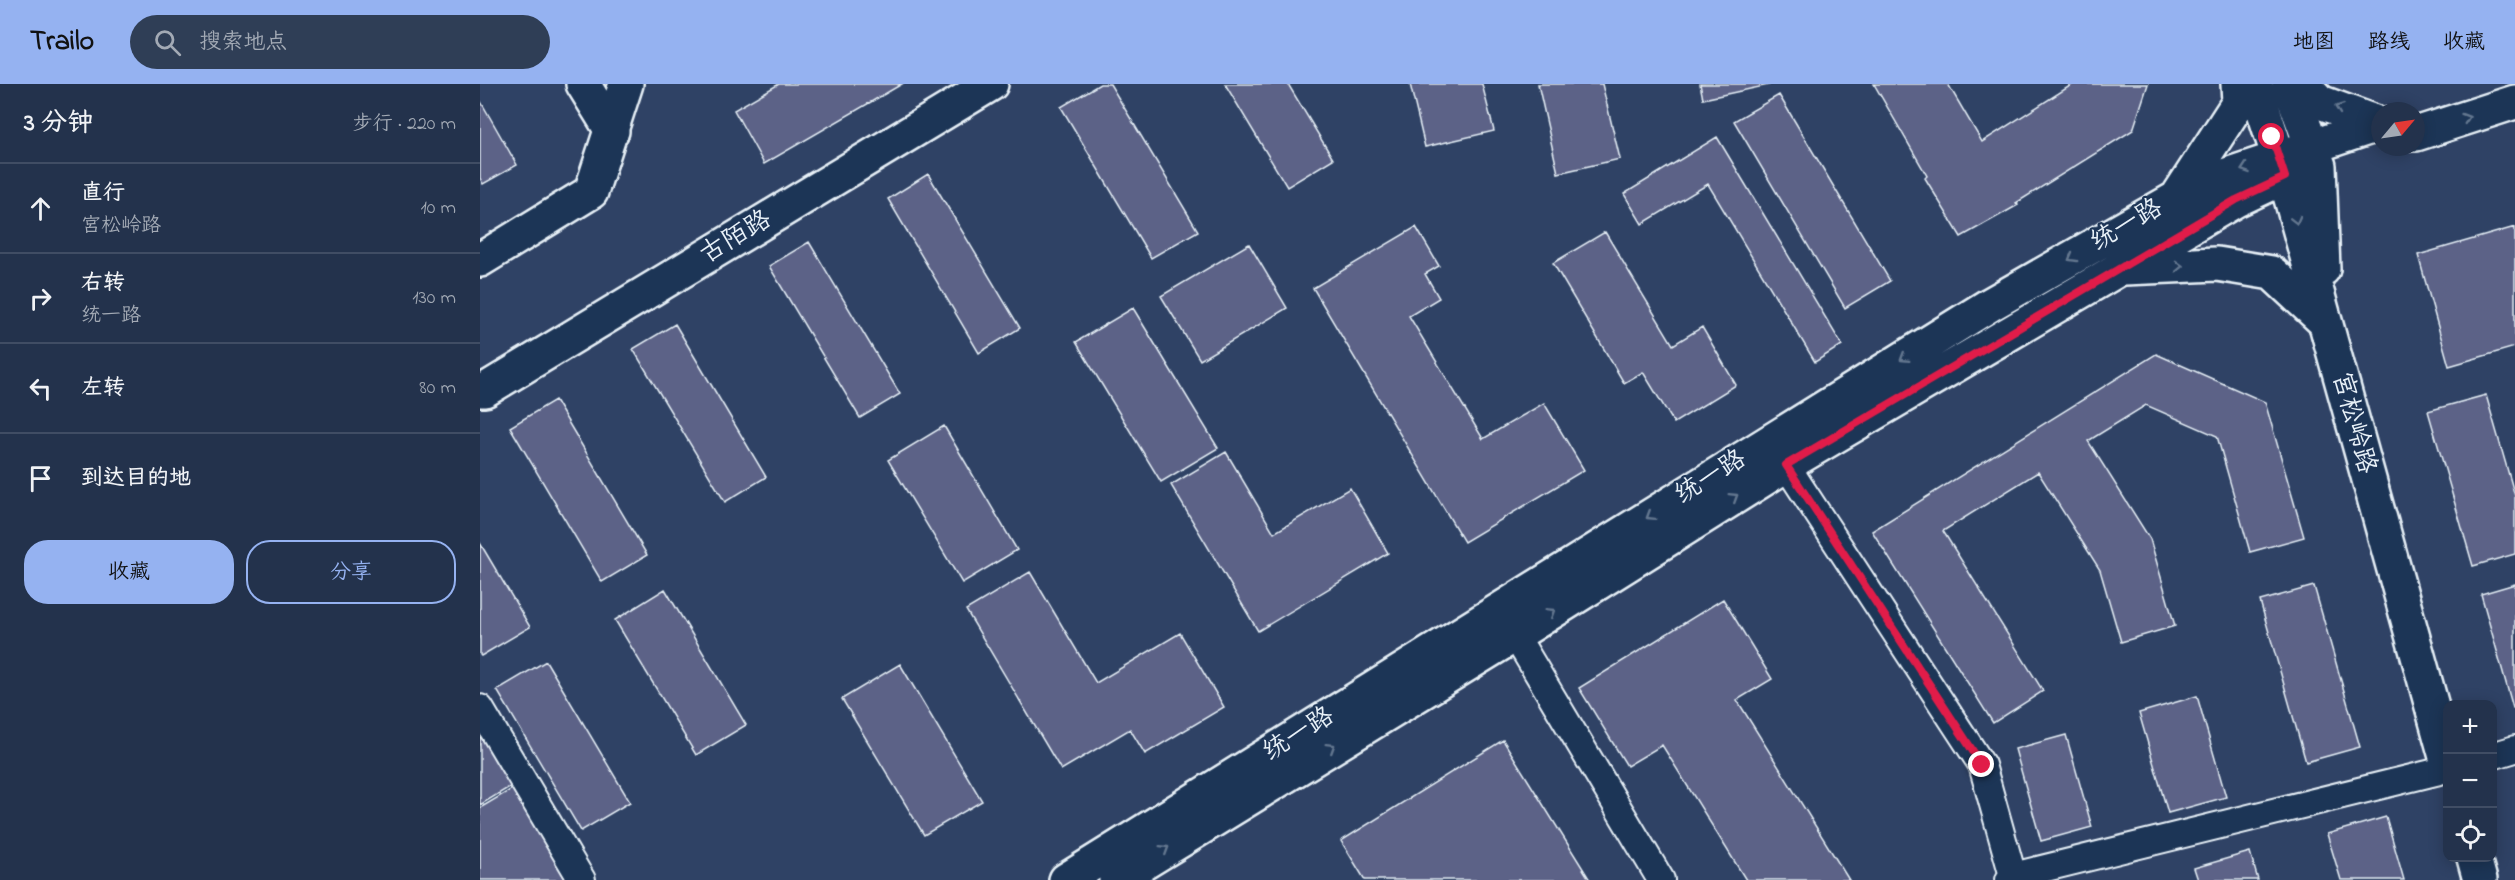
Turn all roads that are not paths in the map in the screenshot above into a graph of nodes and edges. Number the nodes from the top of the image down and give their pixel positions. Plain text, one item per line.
1 (584, 84) edge
2 (626, 84) edge
3 (991, 84) edge
4 (2238, 84) edge
5 (2254, 84) edge
6 (2289, 84) edge
7 (2303, 84) edge
8 (2496, 84) edge
9 (2515, 102) edge
10 (2425, 109) edge
11 (2371, 121) edge
12 (2371, 128) edge
13 (612, 131) junction
14 (2425, 131) edge
15 (2371, 147) edge
16 (2315, 156) junction
17 (2282, 167) junction
18 (2176, 198) junction
19 (480, 260) edge
20 (2121, 268) junction
21 (2325, 322) junction
22 (480, 390) edge
23 (1786, 465) junction
24 (1515, 635) junction
25 (480, 708) edge
26 (2515, 749) edge
27 (2445, 754) edge
28 (2497, 755) edge
29 (2443, 771) edge
30 (2475, 862) edge
31 (2011, 878) edge
32 (582, 880) edge
33 (1066, 880) edge
34 (1116, 880) edge
35 (1661, 880) edge
36 (2480, 880) edge

1 - 13 main road
2 - 13 main road
3 - 22 main road, 古陌路
4 - 18 main road
5 - 17 main road, 宫松岭路
6 - 16 main road
11 -> 7 main road
8 - 10 main road
14 -> 9 main road
12 - 16 main road, 统一路
13 - 19 main road
15 - 16 main road, 统一路
16 - 17 main road, 统一路
16 - 21 main road
17 -> 18 main road, 统一路
17 - 20 main road, 统一路
17 -> 21 main road, 宫松岭路
18 -> 33 main road, 统一路
20 -> 21 main road
20 - 23 main road, 统一路
21 - 27 main road, 宫松岭路
24 -> 23 main road, 统一路
23 - 31 street
34 -> 24 main road, 统一路
24 - 35 street
25 - 32 street
26 - 28 street
29 - 31 street
30 - 36 main road

